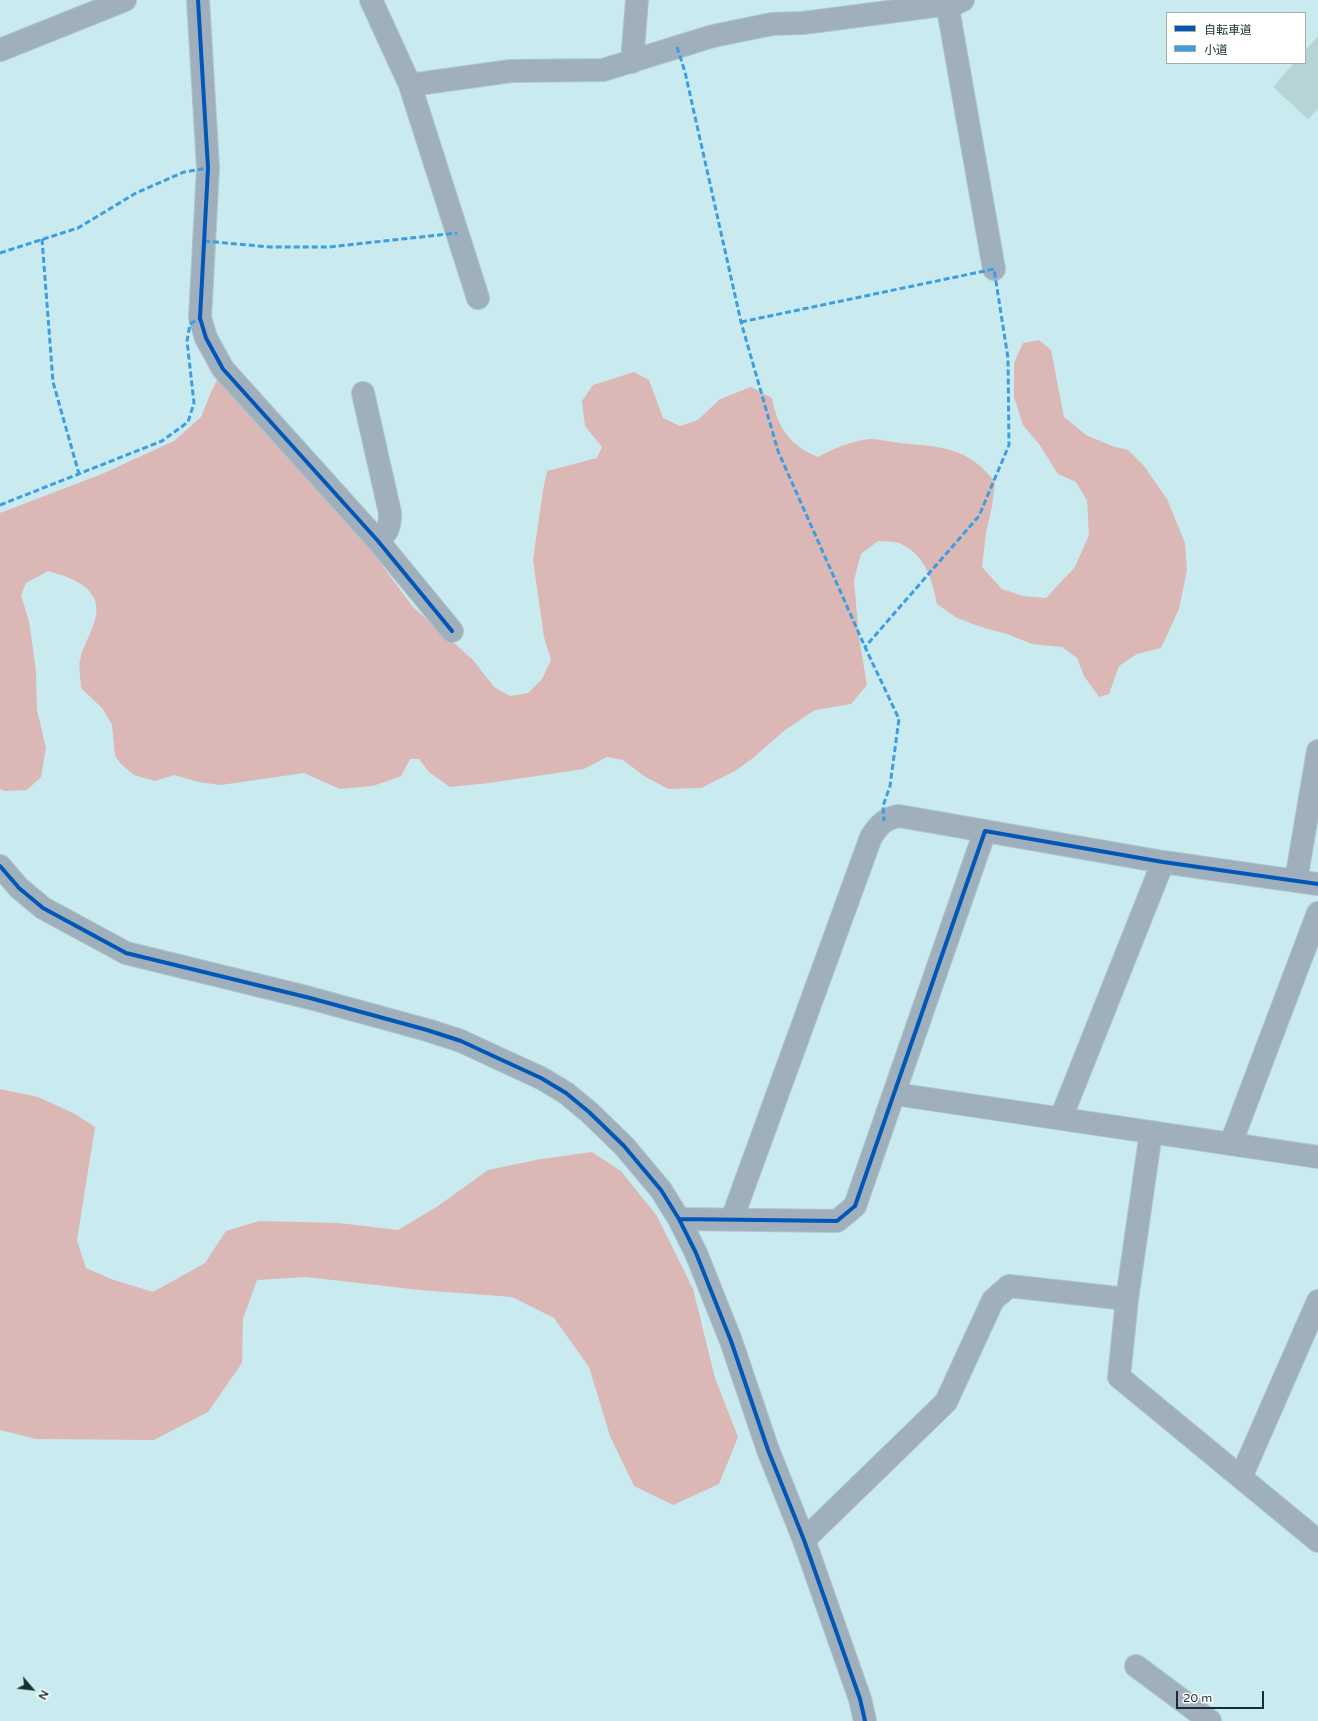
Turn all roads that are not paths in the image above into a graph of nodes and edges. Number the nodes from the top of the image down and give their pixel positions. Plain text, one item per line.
1 (126, 0) edge
2 (198, 0) edge
3 (371, 0) edge
4 (637, 0) edge
5 (955, 2) edge
6 (0, 50) edge
7 (632, 62) junction
8 (410, 85) junction
9 (994, 269) dead end
10 (478, 298) dead end
11 (363, 393) dead end
12 (378, 542) junction
13 (452, 631) dead end
14 (1318, 751) edge
15 (985, 831) junction
16 (1163, 862) junction
17 (0, 866) edge
18 (1296, 880) junction
19 (1318, 884) edge
20 (1318, 913) edge
21 (895, 1094) junction
22 (1061, 1118) junction
23 (1151, 1132) junction
24 (1231, 1143) junction
25 (1318, 1157) edge
26 (679, 1219) junction
27 (732, 1219) junction
28 (1127, 1299) junction
29 (1318, 1301) edge
30 (1241, 1477) junction
31 (804, 1540) junction
32 (1318, 1541) edge
33 (1136, 1666) dead end
34 (865, 1721) edge
35 (1210, 1721) edge

1 - 6 street
2 - 12 street
3 - 8 street
4 - 7 street
5 - 7 street
5 - 9 street
7 - 8 street
8 - 10 street
11 - 12 street
12 - 13 street
14 - 18 street
15 - 16 street
15 - 21 street
15 - 27 street
16 - 18 street
16 - 22 street
17 - 26 street
18 - 19 street
20 - 24 street
21 - 22 street
21 - 27 street
22 - 23 street
23 - 24 street
23 - 28 street
24 - 25 street
26 - 27 street
26 - 31 street
28 - 30 street
28 - 31 street
29 - 30 street
30 - 32 street
31 - 34 street
33 - 35 street

